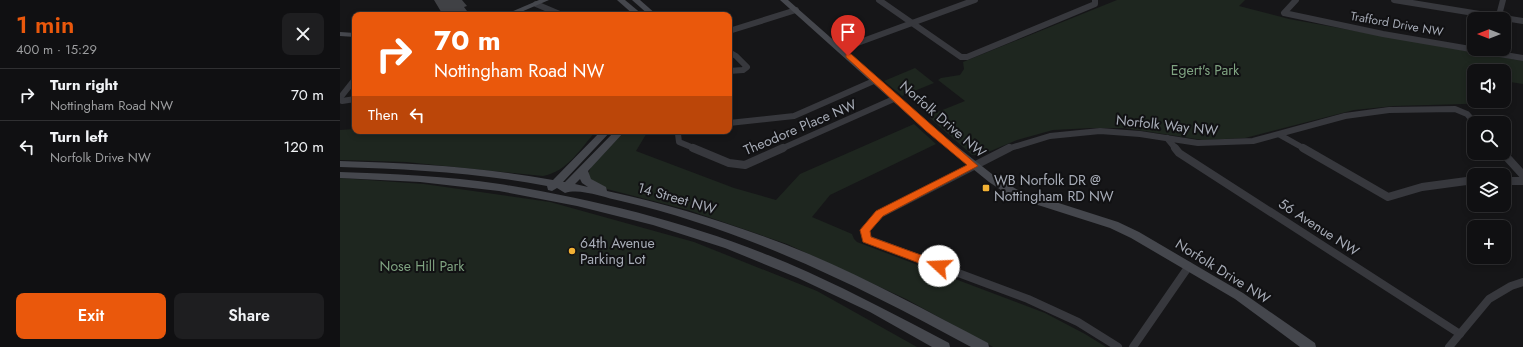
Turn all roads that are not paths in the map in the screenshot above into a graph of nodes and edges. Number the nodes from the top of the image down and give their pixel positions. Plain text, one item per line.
1 (545, 0) edge
2 (621, 0) edge
3 (636, 0) edge
4 (784, 0) edge
5 (879, 0) edge
6 (975, 0) edge
7 (1095, 0) edge
8 (1296, 0) edge
9 (1394, 0) edge
10 (1503, 0) edge
11 (536, 4) junction
12 (796, 10) junction
13 (516, 12) edge
14 (555, 12) edge
15 (635, 12) edge
16 (650, 12) edge
17 (1500, 12) edge
18 (1467, 13) edge
19 (1511, 20) edge
20 (1523, 21) edge
21 (912, 23) junction
22 (732, 30) edge
23 (340, 34) edge
24 (352, 35) edge
25 (1467, 47) edge
26 (841, 49) junction
27 (732, 54) edge
28 (1511, 55) edge
29 (1523, 58) edge
30 (732, 71) edge
31 (876, 80) junction
32 (352, 83) edge
33 (340, 98) edge
34 (896, 98) junction
35 (352, 99) edge
36 (1469, 116) edge
37 (732, 123) edge
38 (603, 134) edge
39 (617, 134) edge
40 (678, 134) edge
41 (1280, 135) junction
42 (1167, 138) junction
43 (583, 154) junction
44 (1509, 160) edge
45 (340, 164) edge
46 (974, 166) junction
47 (583, 170) junction
48 (340, 175) edge
49 (1523, 175) edge
50 (535, 180) junction
51 (1467, 181) edge
52 (1511, 181) edge
53 (1523, 181) edge
54 (555, 184) junction
55 (567, 186) junction
56 (544, 195) junction
57 (557, 198) junction
58 (636, 202) junction
59 (1189, 266) junction
60 (1523, 282) edge
61 (1460, 334) junction
62 (944, 347) edge
63 (983, 347) edge
64 (1118, 347) edge
65 (1132, 347) edge
66 (1310, 347) edge
67 (1449, 347) edge

1 - 11 main road
2 - 15 main road
3 - 16 main road
4 - 12 main road, Norfolk Drive NW
5 - 21 street
6 - 21 street
7 - 21 street
8 - 25 street, Trafford Drive NW
9 - 18 street
10 - 17 street
11 - 13 main road
11 - 14 street
12 - 22 street
12 - 26 main road, Norfolk Drive NW
19 - 20 street
21 - 26 street
23 - 24 main road
26 - 31 main road, Norfolk Drive NW
27 - 30 street
28 - 29 street, Trafford Drive NW
31 - 34 main road, Norfolk Drive NW
31 - 37 street
32 - 33 street
33 - 35 street
34 - 40 street, Theodore Place NW
34 - 46 main road, Norfolk Drive NW
36 - 41 street, Norfolk Way NW
38 - 43 main road
39 - 47 main road
41 - 42 street, Norfolk Way NW
41 - 51 street
42 - 46 street, Norfolk Way NW
42 - 61 street, 56 Avenue NW
43 - 50 main road
43 - 54 main road
44 - 49 street
45 - 50 main road, 14 Street NW
46 - 59 main road, Norfolk Drive NW
46 - 64 street, Norfolk Way NW
47 - 55 main road
47 - 58 main road
48 - 56 main road, 14 Street NW
50 - 54 main road, 14 Street NW
52 - 53 street
54 - 55 main road, 14 Street NW
54 - 56 main road
55 - 57 main road
55 - 58 main road, 14 Street NW
56 - 57 main road, 14 Street NW
57 - 62 main road, 14 Street NW
58 - 63 main road, 14 Street NW
59 - 65 street
59 - 66 main road, Norfolk Drive NW
60 - 61 street
61 - 67 street

